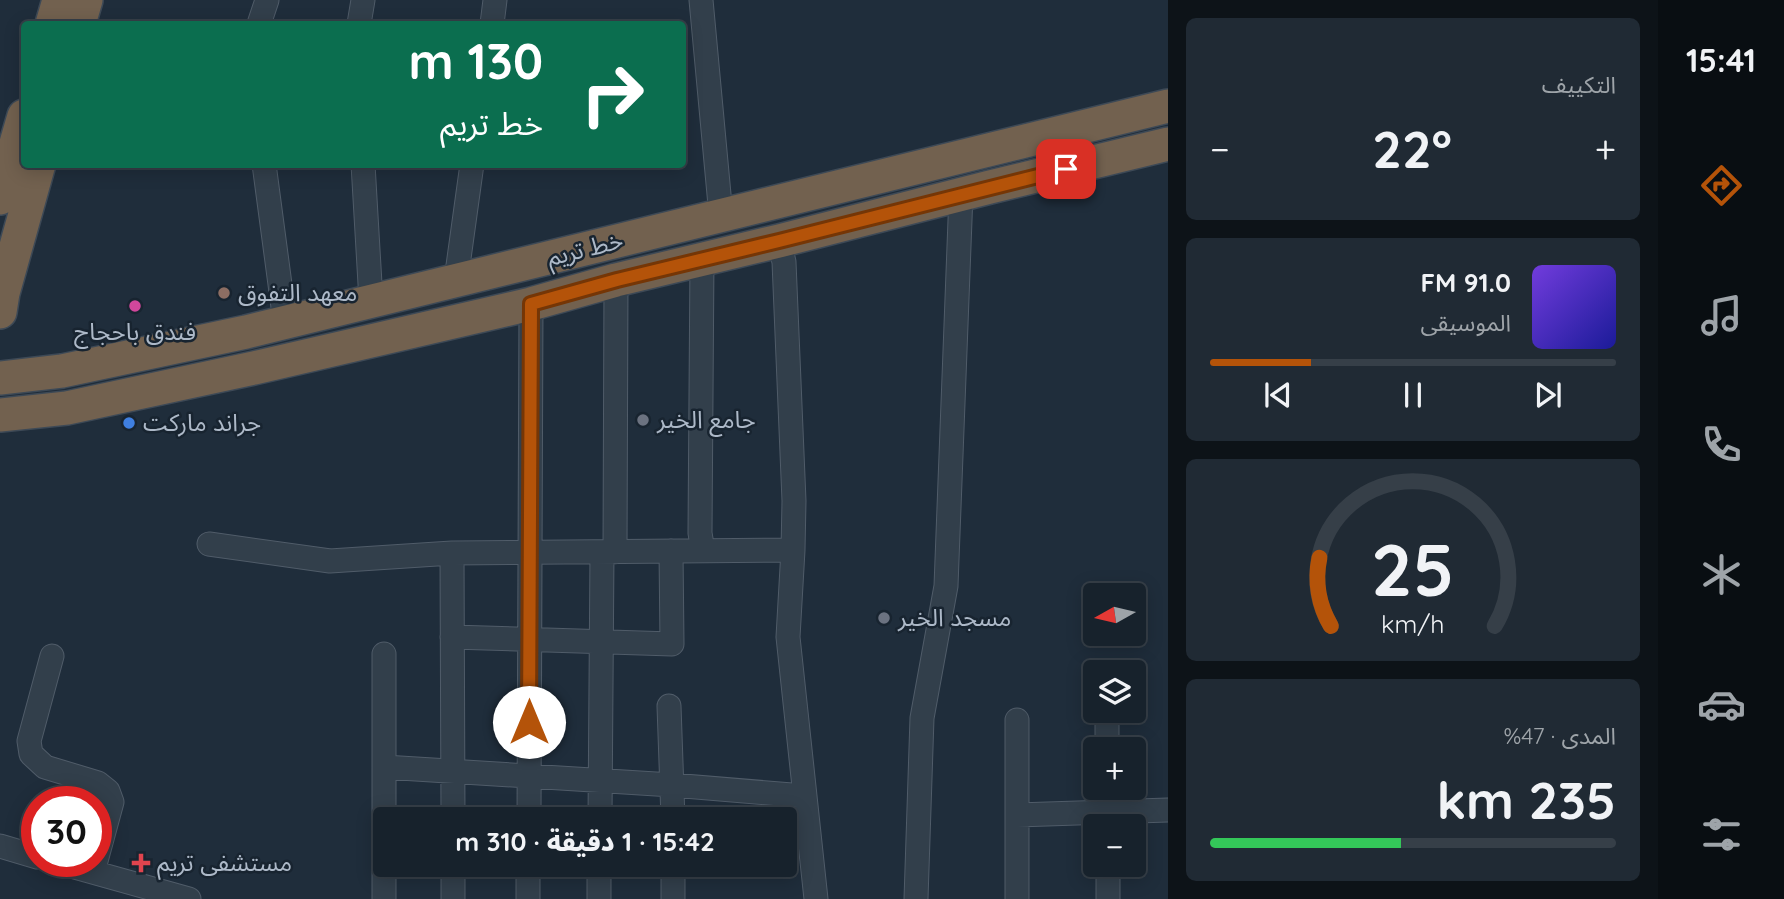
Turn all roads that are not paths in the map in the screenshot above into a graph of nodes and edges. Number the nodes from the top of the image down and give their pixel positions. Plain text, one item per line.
1 (59, 0) edge
2 (86, 0) edge
3 (267, 0) edge
4 (363, 0) edge
5 (495, 0) edge
6 (701, 0) edge
7 (53, 21) edge
8 (80, 21) edge
9 (260, 21) edge
10 (360, 21) edge
11 (492, 21) edge
12 (1168, 106) edge
13 (21, 126) edge
14 (1168, 144) edge
15 (38, 168) edge
16 (265, 168) edge
17 (363, 168) edge
18 (471, 168) edge
19 (961, 194) junction
20 (0, 198) edge
21 (721, 216) junction
22 (779, 241) junction
23 (702, 258) junction
24 (456, 280) junction
25 (617, 280) junction
26 (372, 301) junction
27 (531, 304) junction
28 (0, 312) edge
29 (285, 322) junction
30 (0, 378) edge
31 (0, 415) edge
32 (209, 544) dead end
33 (793, 550) junction
34 (671, 551) junction
35 (703, 551) junction
36 (608, 552) junction
37 (452, 553) junction
38 (531, 553) junction
39 (452, 637) junction
40 (530, 639) junction
41 (601, 642) junction
42 (384, 654) dead end
43 (52, 656) dead end
44 (669, 706) dead end
45 (1017, 720) dead end
46 (384, 767) junction
47 (453, 771) junction
48 (529, 776) junction
49 (600, 781) junction
50 (673, 785) junction
51 (102, 786) edge
52 (804, 796) junction
53 (453, 807) edge
54 (528, 807) edge
55 (600, 807) edge
56 (673, 807) edge
57 (1168, 810) edge
58 (1141, 814) edge
59 (1017, 815) junction
60 (1083, 818) edge
61 (0, 846) edge
62 (21, 852) edge
63 (111, 877) edge
64 (453, 877) edge
65 (528, 877) edge
66 (599, 877) edge
67 (673, 877) edge
68 (1108, 877) edge
69 (189, 899) edge
70 (384, 899) edge
71 (453, 899) edge
72 (528, 899) edge
73 (599, 899) edge
74 (673, 899) edge
75 (816, 899) edge
76 (915, 899) edge
77 (1017, 899) edge
78 (1108, 899) edge

1 - 7 highway
2 - 8 highway
3 - 9 street
4 - 10 street
5 - 11 street
6 - 21 street
12 - 21 highway, خط تريم
13 - 20 highway
14 - 19 highway, خط تريم
15 - 28 highway
16 - 29 street
17 - 26 street
18 - 24 street
19 - 22 highway, خط تريم
19 - 76 street
21 - 24 highway, خط تريم
22 - 23 highway, خط تريم
22 - 33 street
23 - 25 highway, خط تريم
23 - 35 street
24 - 26 highway, خط تريم
25 - 27 highway, خط تريم
25 - 36 street
26 - 29 highway, خط تريم
27 - 31 highway, خط تريم
27 - 38 street
29 - 30 highway, خط تريم
32 - 37 street
33 - 35 street
33 - 52 street
34 - 35 street
34 - 36 street
34 - 41 street
36 - 38 street
36 - 41 street
37 - 38 street
37 - 39 street
38 - 40 street
39 - 40 street
39 - 47 street
40 - 41 street
40 - 48 street
41 - 49 street
42 - 46 street
43 - 51 street
44 - 50 street
45 - 59 street
46 - 47 street
46 - 70 street
47 - 48 street
47 - 53 street
48 - 49 street
48 - 54 street
49 - 50 street
49 - 55 street
50 - 52 street
50 - 56 street
52 - 75 street
57 - 58 street
59 - 60 street
59 - 77 street
61 - 62 street
63 - 69 street
64 - 71 street
65 - 72 street
66 - 73 street
67 - 74 street
68 - 78 street

